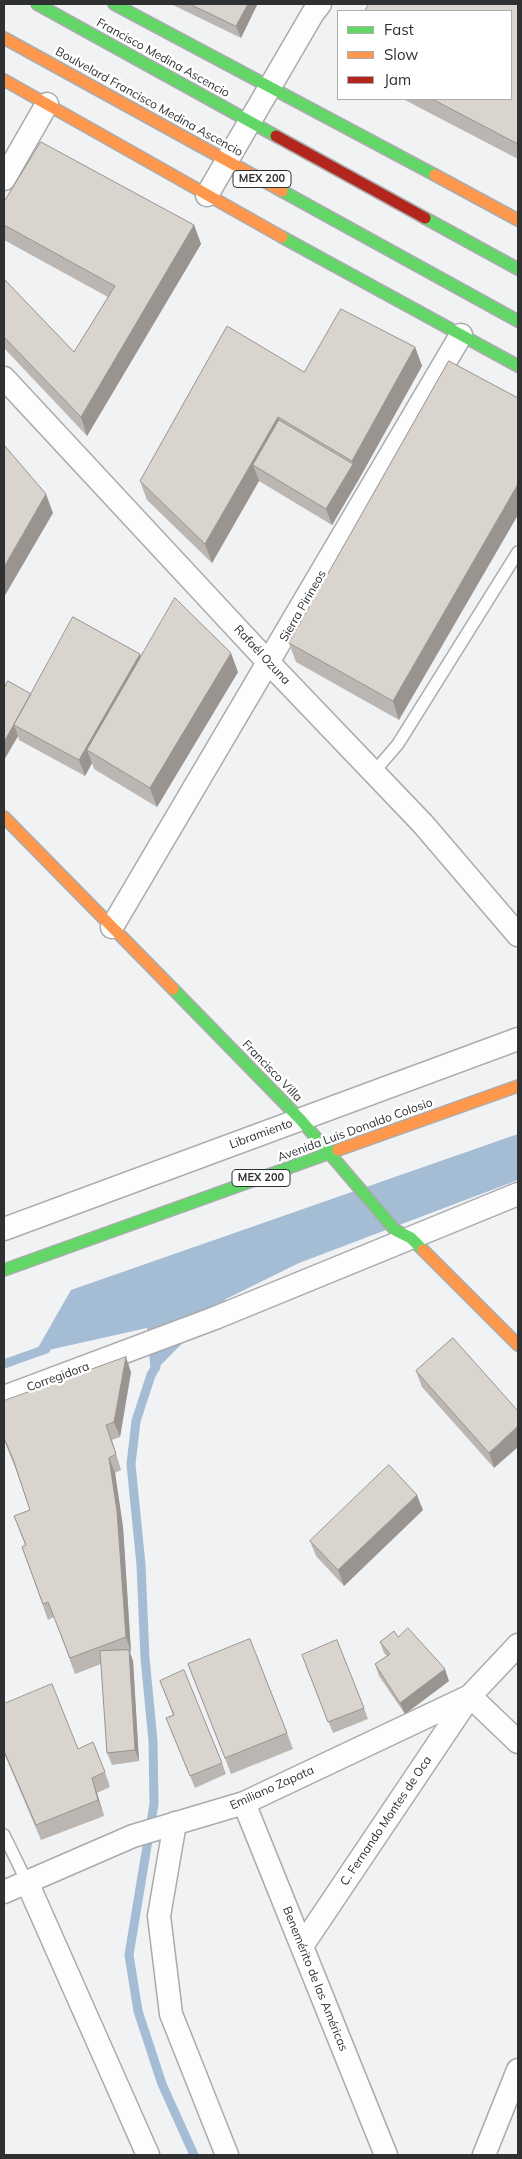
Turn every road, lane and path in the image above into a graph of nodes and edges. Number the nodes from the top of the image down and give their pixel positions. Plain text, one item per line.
1 (37, 4) edge
2 (114, 4) edge
3 (320, 4) edge
4 (4, 38) edge
5 (4, 80) edge
6 (270, 88) junction
7 (47, 104) junction
8 (250, 122) junction
9 (228, 161) junction
10 (4, 179) edge
11 (207, 195) junction
12 (518, 220) edge
13 (518, 269) edge
14 (518, 321) edge
15 (461, 335) junction
16 (518, 366) edge
17 (4, 378) edge
18 (518, 552) edge
19 (269, 663) junction
20 (374, 772) junction
21 (6, 822) edge
22 (112, 927) junction
23 (518, 935) edge
24 (518, 1038) edge
25 (518, 1086) edge
26 (300, 1120) junction
27 (330, 1153) junction
28 (518, 1194) edge
29 (4, 1230) edge
30 (403, 1234) junction
31 (4, 1270) edge
32 (518, 1345) edge
33 (4, 1398) edge
34 (518, 1645) edge
35 (470, 1696) junction
36 (518, 1742) edge
37 (244, 1802) junction
38 (167, 1825) junction
39 (4, 1835) edge
40 (27, 1882) junction
41 (4, 1892) edge
42 (302, 1946) junction
43 (518, 2070) edge
44 (148, 2155) edge
45 (227, 2155) edge
46 (386, 2155) edge
47 (484, 2155) edge

1 - 8 main road, Francisco Medina Ascencio
2 - 6 main road
3 - 6 street
4 - 9 main road, Boulvelard Francisco Medina Ascencio / MEX 200
5 - 7 main road
6 - 8 street
6 - 12 main road
7 - 10 street
7 - 11 main road
8 - 9 street
8 - 13 main road
9 - 11 street
9 - 14 main road, Boulvelard Francisco Medina Ascencio / MEX 200
11 - 15 main road
15 - 16 main road
15 - 19 street, Sierra Pirineos
17 - 19 street, Rafaél Ozuna
18 - 20 lane
19 - 20 street, Rafaél Ozuna
19 - 22 street, Sierra Pirineos
20 - 23 street, Rafaél Ozuna
21 - 22 main road, Francisco Villa
22 - 26 main road, Francisco Villa
24 - 26 street, Libramiento
25 - 27 main road, Avenida Luis Donaldo Colosio / MEX 200
26 - 27 main road, Francisco Villa
26 - 29 street, Libramiento
27 - 30 main road, Francisco Villa
27 - 31 main road, Avenida Luis Donaldo Colosio / MEX 200
28 - 30 street, Corregidora
30 - 32 main road, Francisco Villa
30 - 33 street, Corregidora
34 - 35 street, Emiliano Zapata
35 - 36 street
35 - 37 street, Emiliano Zapata
35 - 42 street, C. Fernando Montes de Oca
37 - 38 street, Emiliano Zapata
37 - 42 street, Benemérito de las Américas
38 - 40 street, Emiliano Zapata
38 - 45 street
39 - 40 lane
40 - 41 street, Emiliano Zapata
40 - 44 street
42 - 46 street, Benemérito de las Américas
43 - 47 street

